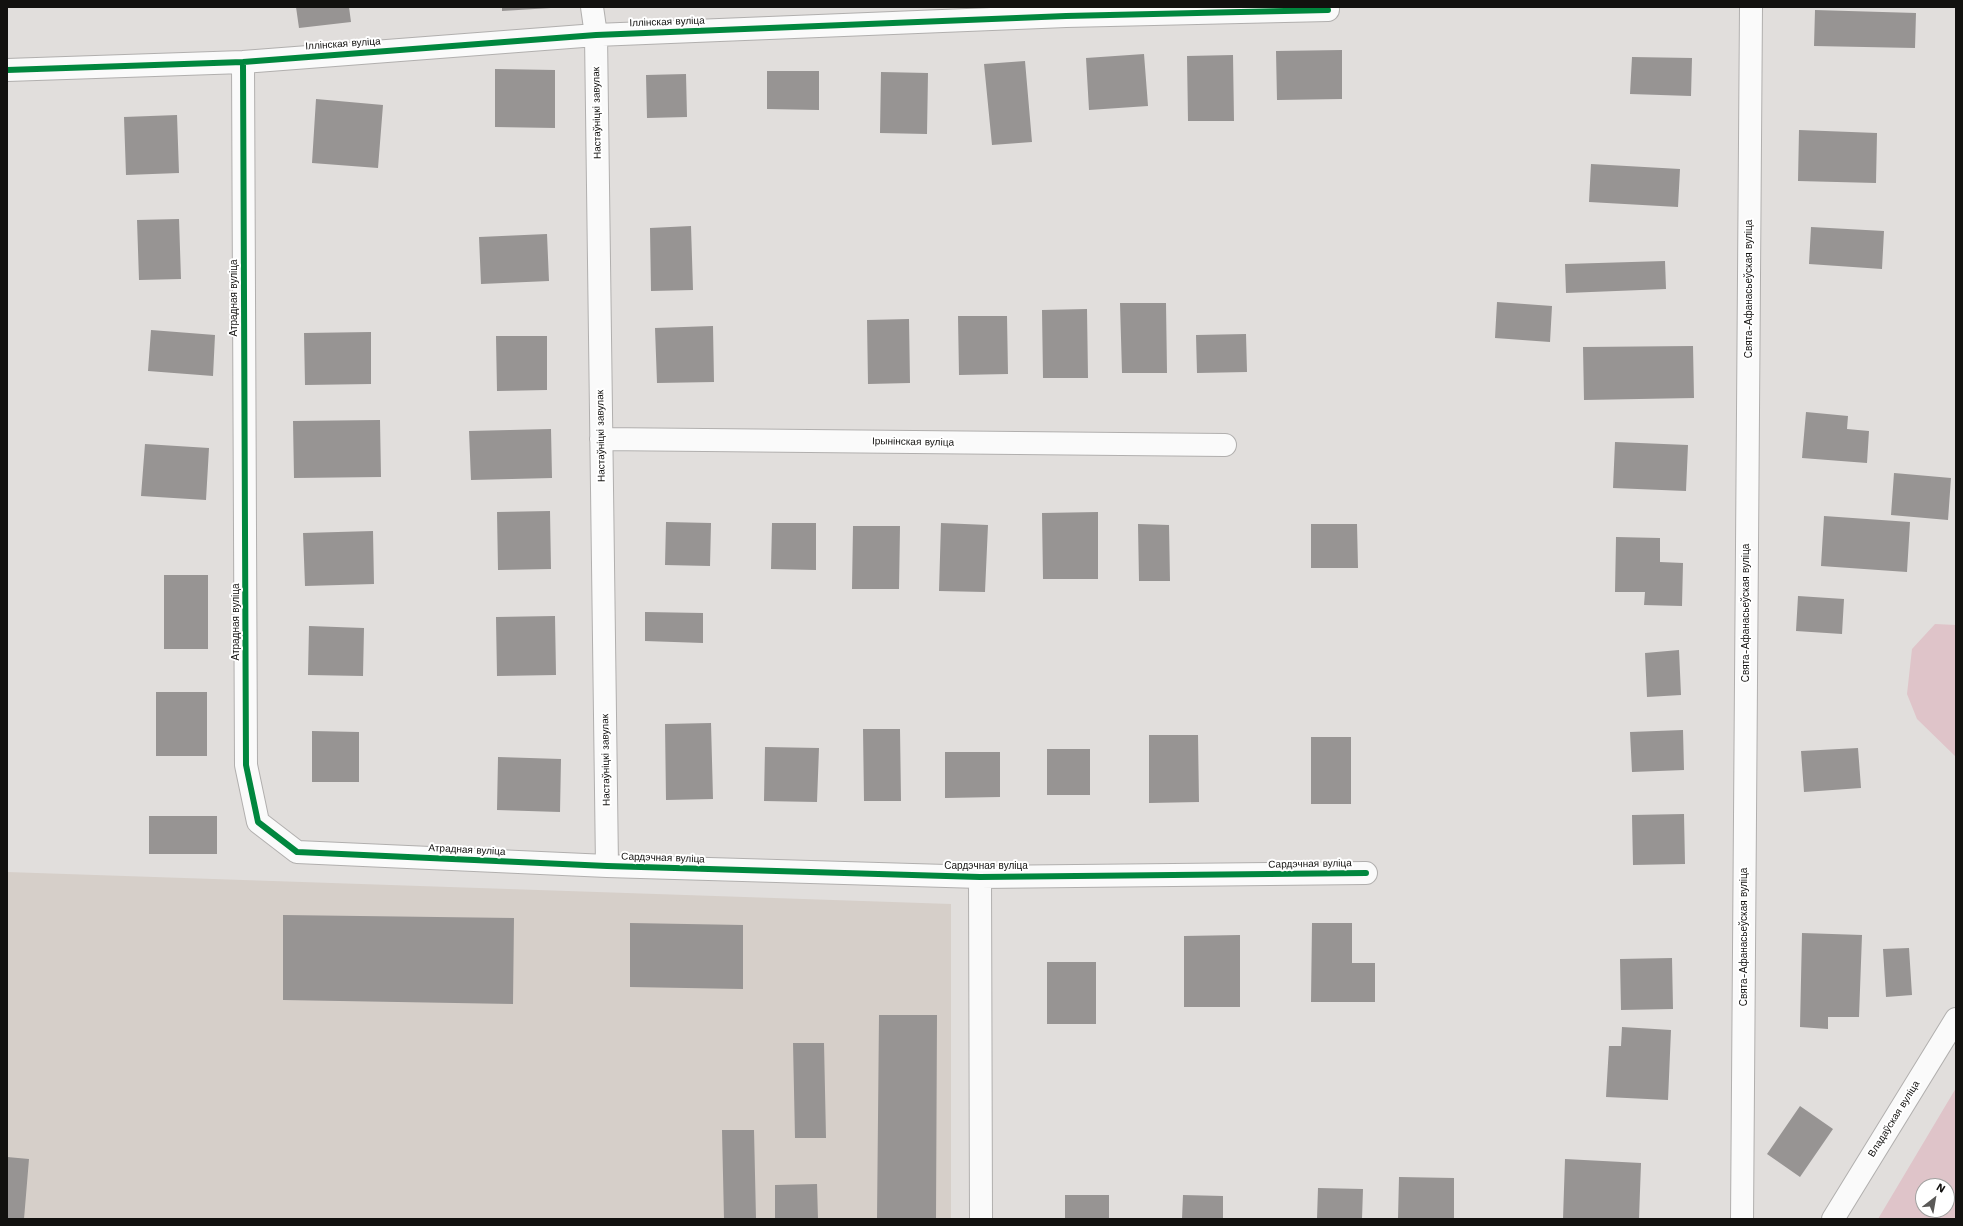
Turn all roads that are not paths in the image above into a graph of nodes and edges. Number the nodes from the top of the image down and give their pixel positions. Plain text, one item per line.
1 (592, 7) edge
2 (1751, 7) edge
3 (1328, 10) dead end
4 (1066, 12) edge
5 (596, 35) junction
6 (244, 62) junction
7 (7, 70) edge
8 (601, 439) junction
9 (1225, 445) dead end
10 (607, 866) junction
11 (1366, 873) dead end
12 (980, 877) junction
13 (1956, 1019) edge
14 (981, 1219) edge
15 (1742, 1219) edge
16 (1833, 1219) edge

1 - 5 street, Настаўніцкі завулак
2 - 15 street, Свята-Афанасьеўская вуліца
3 - 4 street, Іллінская вуліца
4 - 5 street, Іллінская вуліца
5 - 6 street, Іллінская вуліца
5 - 8 street, Настаўніцкі завулак
6 - 7 street, Іллінская вуліца
6 - 10 street, Атрадная вуліца
8 - 9 street, Ірынінская вуліца
8 - 10 street, Настаўніцкі завулак
10 - 12 street, Сардэчная вуліца
11 - 12 street, Сардэчная вуліца
12 - 14 street, Сардэчная вуліца
13 - 16 street, Владаўская вуліца

